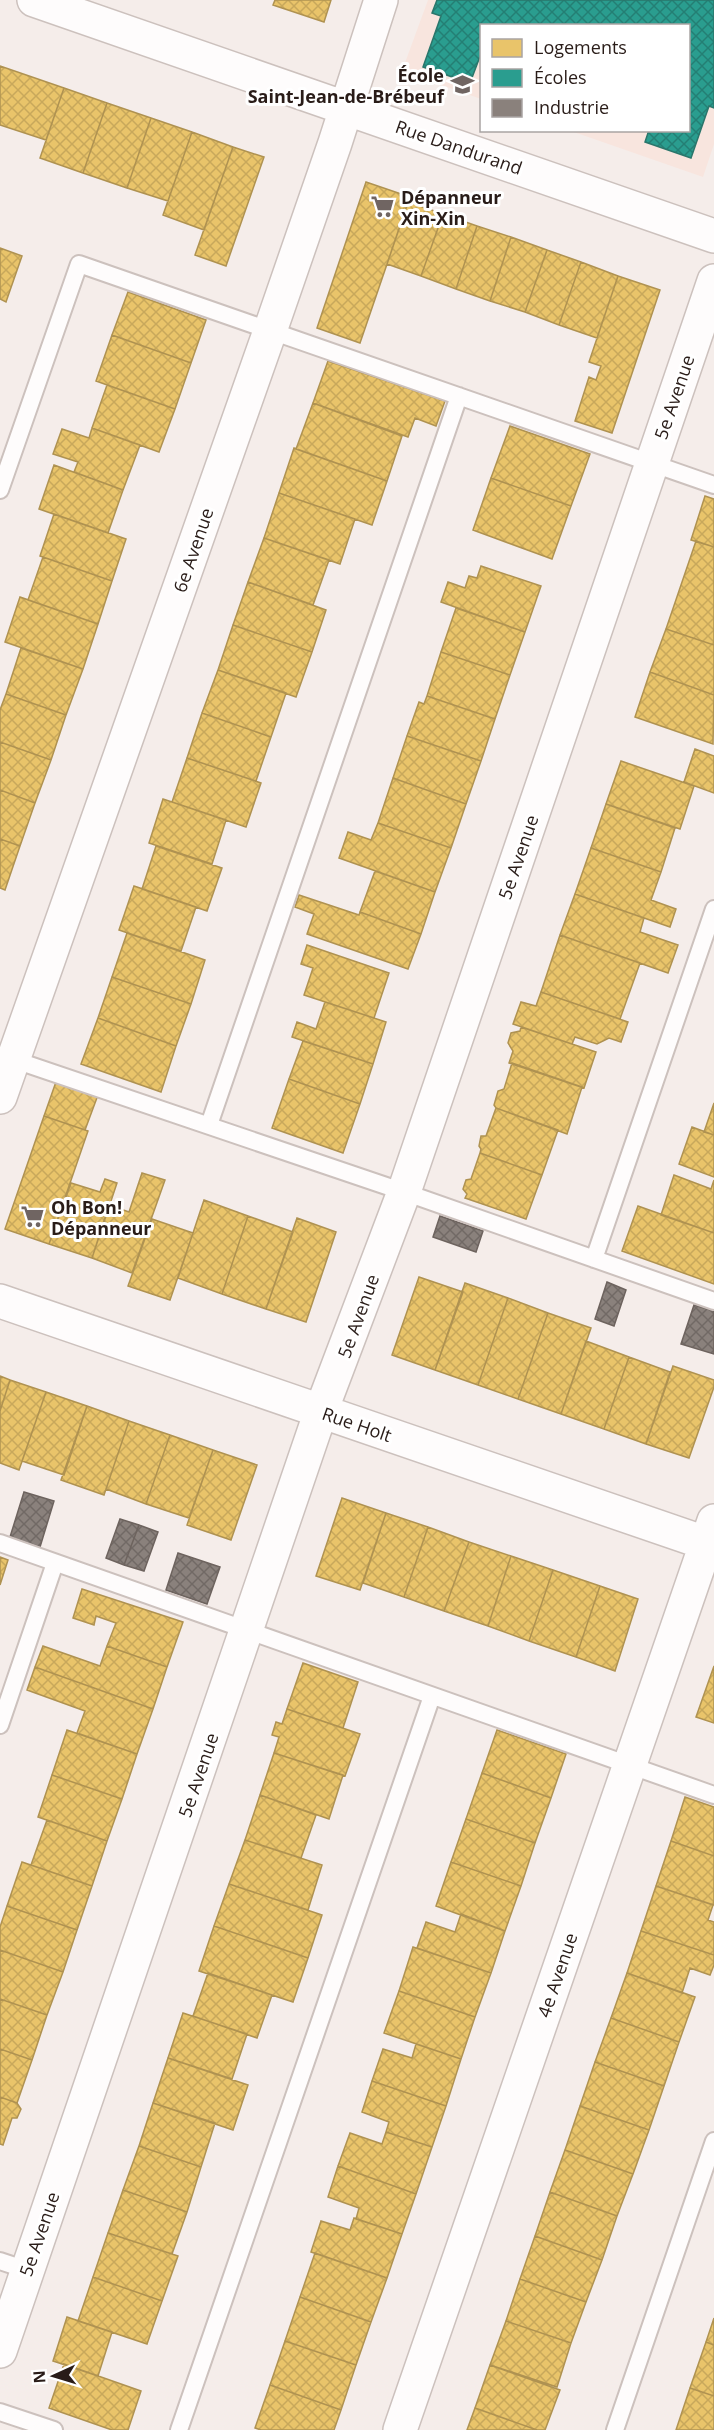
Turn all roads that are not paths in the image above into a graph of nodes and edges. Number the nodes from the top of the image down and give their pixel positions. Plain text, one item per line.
1 (34, 0) edge
2 (381, 0) edge
3 (345, 107) junction
4 (714, 236) edge
5 (714, 281) edge
6 (270, 331) junction
7 (459, 396) junction
8 (652, 464) junction
9 (714, 485) edge
10 (0, 490) edge
11 (714, 909) edge
12 (7, 1057) edge
13 (0, 1097) edge
14 (209, 1125) junction
15 (404, 1192) junction
16 (594, 1259) junction
17 (0, 1301) edge
18 (714, 1301) edge
19 (321, 1411) junction
20 (711, 1537) edge
21 (0, 1543) edge
22 (55, 1563) junction
23 (248, 1630) junction
24 (432, 1696) junction
25 (0, 1725) edge
26 (630, 1765) junction
27 (714, 1795) edge
28 (714, 2141) edge
29 (13, 2265) edge
30 (0, 2351) edge
31 (0, 2412) edge
32 (54, 2430) edge
33 (179, 2430) edge
34 (400, 2430) edge
35 (615, 2430) edge

1 - 3 street, Rue Dandurand
2 - 3 street, 6e Avenue
3 - 4 street, Rue Dandurand
3 - 6 street, 6e Avenue
5 - 8 street, 5e Avenue
6 - 7 lane
6 - 10 lane
6 - 12 street, 6e Avenue
7 - 8 lane
7 - 14 lane
8 - 9 lane
8 - 15 street, 5e Avenue
11 - 16 lane
12 - 13 street, 6e Avenue
12 - 14 lane
14 - 15 lane
15 - 16 lane
15 - 19 street, 5e Avenue
16 - 18 lane
17 - 19 street, Rue Holt
19 - 20 street, Rue Holt
19 - 23 street, 5e Avenue
20 - 26 street, 4e Avenue
21 - 22 lane
22 - 23 lane
22 - 25 lane
23 - 24 lane
23 - 29 street, 5e Avenue
24 - 26 lane
24 - 33 lane
26 - 27 lane
26 - 34 street, 4e Avenue
28 - 35 lane
29 - 30 street, 5e Avenue
31 - 32 lane

